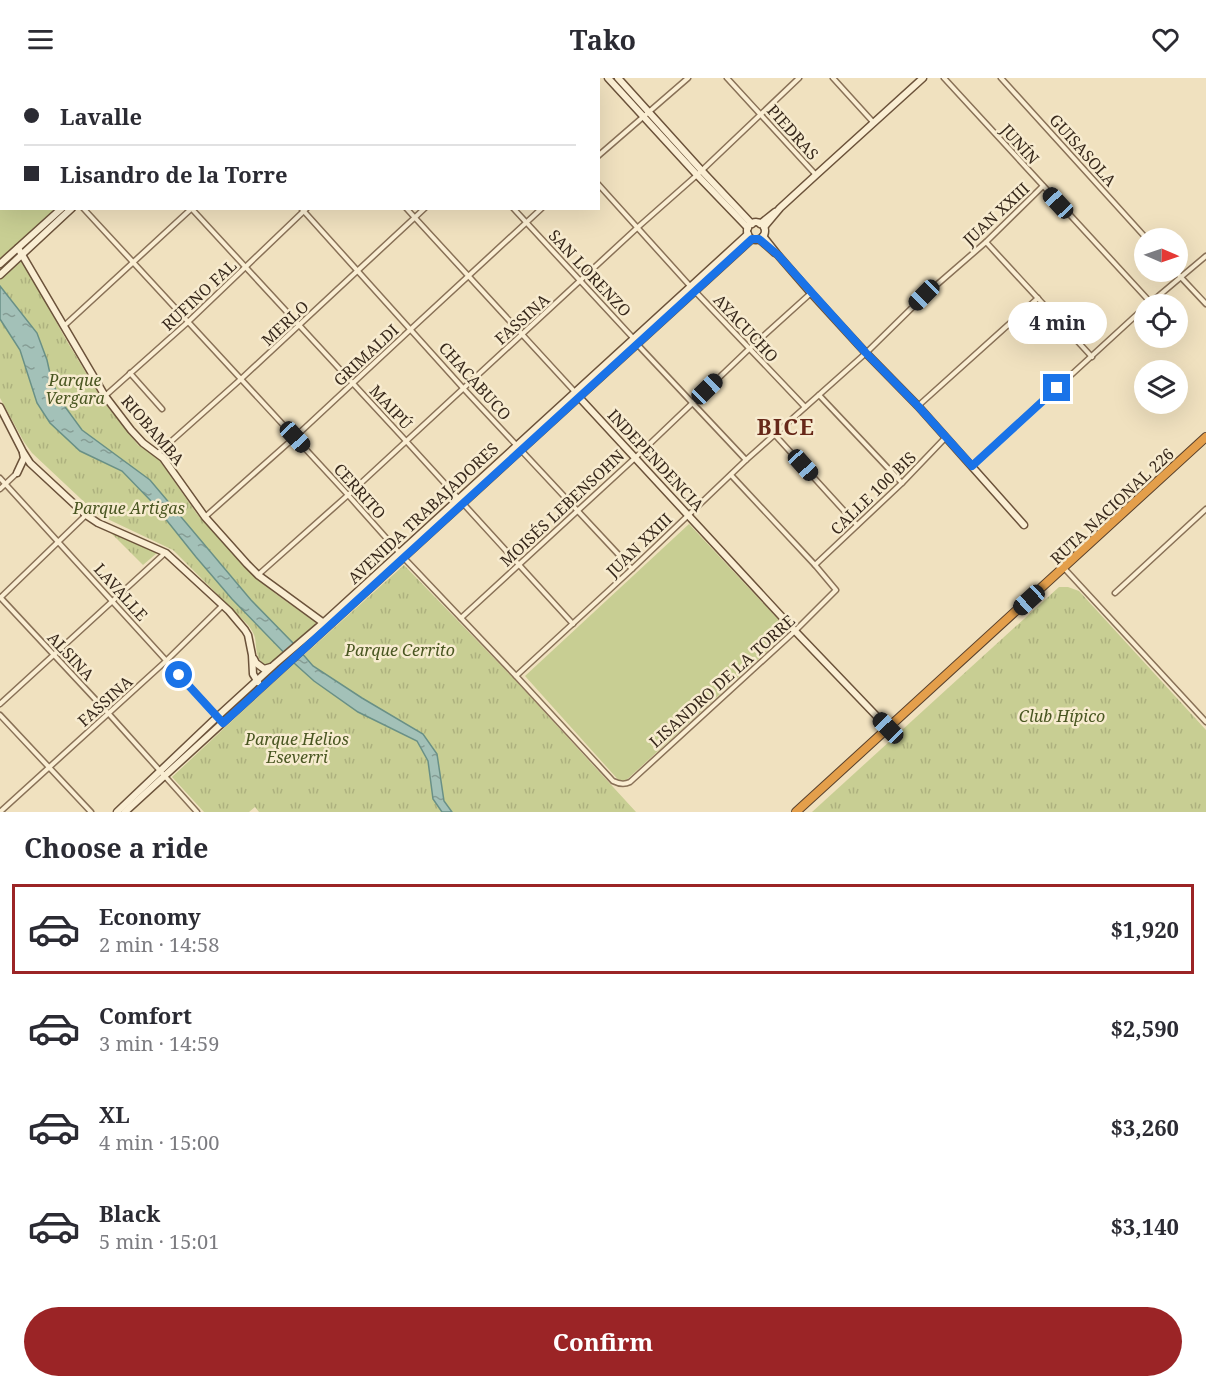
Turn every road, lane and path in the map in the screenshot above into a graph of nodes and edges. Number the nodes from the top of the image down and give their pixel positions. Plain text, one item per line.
1 (608, 78) edge
2 (618, 78) edge
3 (688, 78) edge
4 (728, 78) edge
5 (799, 78) edge
6 (833, 78) edge
7 (923, 78) edge
8 (944, 78) edge
9 (1001, 78) edge
10 (649, 112) junction
11 (761, 114) junction
12 (644, 117) junction
13 (874, 123) junction
14 (600, 154) edge
15 (699, 173) junction
16 (816, 175) junction
17 (600, 186) edge
18 (1043, 186) junction
19 (60, 210) edge
20 (70, 210) edge
21 (85, 210) edge
22 (190, 210) edge
23 (192, 210) edge
24 (303, 210) edge
25 (305, 210) edge
26 (408, 210) edge
27 (423, 210) edge
28 (515, 210) edge
29 (540, 210) edge
30 (415, 218) junction
31 (526, 224) junction
32 (762, 225) junction
33 (637, 228) junction
34 (1137, 228) edge
35 (754, 233) junction
36 (986, 242) junction
37 (20, 251) junction
38 (1206, 256) edge
39 (133, 263) junction
40 (0, 264) edge
41 (246, 268) junction
42 (358, 272) junction
43 (1188, 272) edge
44 (0, 275) edge
45 (468, 277) junction
46 (581, 281) junction
47 (1177, 282) edge
48 (1186, 282) edge
49 (693, 289) junction
50 (811, 293) junction
51 (1142, 294) edge
52 (1163, 294) edge
53 (1038, 298) junction
54 (1206, 304) edge
55 (1134, 317) edge
56 (188, 322) junction
57 (64, 326) junction
58 (299, 326) junction
59 (411, 329) junction
60 (523, 334) junction
61 (636, 342) junction
62 (749, 349) junction
63 (866, 353) junction
64 (1092, 357) junction
65 (130, 373) junction
66 (241, 379) junction
67 (353, 384) junction
68 (463, 388) junction
69 (578, 395) junction
70 (819, 395) junction
71 (105, 396) junction
72 (693, 403) junction
73 (918, 406) junction
74 (0, 407) edge
75 (805, 407) junction
76 (162, 409) dead end
77 (776, 435) junction
78 (295, 437) junction
79 (946, 437) junction
80 (1206, 437) edge
81 (407, 442) junction
82 (519, 448) junction
83 (23, 452) junction
84 (158, 453) junction
85 (636, 457) junction
86 (746, 460) junction
87 (972, 466) junction
88 (38, 470) junction
89 (18, 473) junction
90 (731, 475) junction
91 (0, 478) edge
92 (902, 483) junction
93 (5, 484) junction
94 (0, 489) edge
95 (348, 495) junction
96 (461, 501) junction
97 (1206, 509) edge
98 (578, 511) junction
99 (688, 514) junction
100 (86, 515) junction
101 (204, 517) junction
102 (857, 525) junction
103 (1024, 525) dead end
104 (58, 541) junction
105 (166, 553) junction
106 (401, 556) junction
107 (519, 565) junction
108 (815, 565) junction
109 (1064, 568) junction
110 (632, 569) junction
111 (258, 575) junction
112 (1115, 593) dead end
113 (0, 597) edge
114 (112, 600) junction
115 (223, 605) junction
116 (461, 618) junction
117 (573, 624) junction
118 (326, 625) junction
119 (795, 631) junction
120 (314, 636) junction
121 (252, 655) junction
122 (54, 656) junction
123 (166, 661) junction
124 (274, 666) junction
125 (516, 676) junction
126 (257, 681) junction
127 (261, 688) junction
128 (0, 704) edge
129 (109, 714) junction
130 (0, 715) edge
131 (217, 717) junction
132 (1206, 722) edge
133 (223, 723) junction
134 (888, 728) junction
135 (50, 767) junction
136 (162, 774) junction
137 (622, 784) joint
138 (0, 812) edge
139 (91, 812) edge
140 (117, 812) edge
141 (125, 812) edge
142 (197, 812) edge
143 (796, 812) edge

1 - 12 main road
2 - 10 main road
3 - 10 street
4 - 11 street, PIEDRAS
5 - 11 street, FASSINA
6 - 13 street
7 - 13 main road
8 - 18 street, JUNÍN
9 - 34 street, GUISASOLA
10 - 12 street
10 - 15 main road
11 - 15 street, FASSINA
11 - 16 street, PIEDRAS
12 - 14 street
12 - 15 main road
13 - 16 main road
15 - 33 street, FASSINA
15 - 35 main road
16 - 32 main road
17 - 33 street, AYACUCHO
18 - 36 street, JUAN XXIII
18 - 51 street, JUNÍN
19 - 37 main road
20 - 37 main road
21 - 39 street, CERRITO
22 - 39 street
23 - 41 street, MAIPÚ
24 - 41 street, RUFINO FAL
25 - 42 street, CHACABUCO
26 - 30 street, INDEPENDENCIA
27 - 30 street, MERLO
28 - 31 street, SAN LORENZO
29 - 31 street, GRIMALDI
30 - 42 street, MERLO
30 - 45 street, INDEPENDENCIA
31 - 45 street, GRIMALDI
31 - 46 street, SAN LORENZO
32 - 35 main road
32 - 35 main road
33 - 46 street, FASSINA
33 - 49 street, AYACUCHO
35 - 49 main road, AVENIDA TRABAJADORES
35 - 50 main road
36 - 53 street
36 - 63 street, JUAN XXIII
37 - 40 main road
37 - 44 main road
37 - 57 main road, RIOBAMBA
38 - 43 street
39 - 56 street, CERRITO
39 - 57 street
41 - 56 street, RUFINO FAL
41 - 58 street, MAIPÚ
42 - 58 street, MERLO
42 - 59 street, CHACABUCO
45 - 59 street, GRIMALDI
45 - 60 street, INDEPENDENCIA
46 - 60 street, FASSINA
46 - 61 street, SAN LORENZO
47 - 52 street
48 - 54 street
49 - 61 main road, AVENIDA TRABAJADORES
49 - 62 street, AYACUCHO
50 - 62 street, MOISÉS LEBENSOHN
50 - 63 main road
53 - 64 street
53 - 73 street
55 - 64 street
56 - 65 street, RUFINO FAL
56 - 66 street, CERRITO
57 - 71 main road, RIOBAMBA
58 - 66 street, MERLO
58 - 67 street, MAIPÚ
59 - 67 street, GRIMALDI
59 - 68 street, CHACABUCO
60 - 68 street, FASSINA
60 - 69 street, INDEPENDENCIA
61 - 69 main road, AVENIDA TRABAJADORES
61 - 72 street, SAN LORENZO
62 - 72 street, MOISÉS LEBENSOHN
62 - 75 street, AYACUCHO
63 - 70 street, JUAN XXIII
63 - 73 main road
64 - 87 street
65 - 71 street, RUFINO FAL
65 - 76 street
66 - 78 street, CERRITO
66 - 84 street, MERLO
67 - 78 street, GRIMALDI
67 - 81 street, MAIPÚ
68 - 81 street, FASSINA
68 - 82 street, CHACABUCO
69 - 82 main road, AVENIDA TRABAJADORES
69 - 85 main road, INDEPENDENCIA
70 - 75 street, JUAN XXIII
70 - 92 street
71 - 84 main road, RIOBAMBA
72 - 85 street, MOISÉS LEBENSOHN
72 - 86 street, SAN LORENZO
73 - 79 main road
74 - 83 main road
75 - 77 street, JUAN XXIII
77 - 86 street, JUAN XXIII
77 - 102 street
78 - 95 street, CERRITO
78 - 101 street, GRIMALDI
79 - 87 main road
79 - 92 street, CALLE 100 BIS
80 - 109 highway, RUTA NACIONAL 226
81 - 95 street, FASSINA
81 - 96 street, MAIPÚ
82 - 96 main road, AVENIDA TRABAJADORES
82 - 98 street, CHACABUCO
83 - 88 main road
83 - 89 main road
84 - 101 main road, RIOBAMBA
85 - 98 street, MOISÉS LEBENSOHN
85 - 99 main road, INDEPENDENCIA
86 - 90 street, JUAN XXIII
87 - 103 main road
88 - 89 main road
88 - 100 main road
89 - 93 street
90 - 99 street, JUAN XXIII
90 - 108 street
91 - 93 street, LAVALLE
92 - 102 street, CALLE 100 BIS
93 - 94 street
93 - 104 street, LAVALLE
95 - 106 street, CERRITO
95 - 111 street, FASSINA
96 - 106 main road, AVENIDA TRABAJADORES
96 - 107 street, MAIPÚ
97 - 112 street
98 - 107 street, MOISÉS LEBENSOHN
98 - 110 street, CHACABUCO
99 - 110 street, JUAN XXIII
99 - 119 main road, INDEPENDENCIA
100 - 104 street
100 - 105 main road
101 - 111 main road, RIOBAMBA
102 - 108 street, CALLE 100 BIS
104 - 113 street
104 - 114 street, LAVALLE
105 - 114 street
105 - 115 main road
106 - 116 street, CERRITO
106 - 118 main road, AVENIDA TRABAJADORES
107 - 116 street, MOISÉS LEBENSOHN
107 - 117 street, MAIPÚ
108 - 119 street, LISANDRO DE LA TORRE
109 - 132 street
109 - 134 highway, RUTA NACIONAL 226
110 - 117 street, JUAN XXIII
111 - 118 main road, RIOBAMBA
113 - 122 street, ALSINA
114 - 122 street
114 - 123 street, LAVALLE
115 - 121 main road
115 - 123 street, FASSINA
116 - 125 street, CERRITO
117 - 125 street, JUAN XXIII
118 - 120 main road, AVENIDA TRABAJADORES
119 - 134 main road, INDEPENDENCIA
119 - 137 street, LISANDRO DE LA TORRE
120 - 124 main road, AVENIDA TRABAJADORES
120 - 127 main road, AVENIDA TRABAJADORES
121 - 124 main road
121 - 126 main road
122 - 128 street
122 - 129 street, ALSINA
123 - 129 street, FASSINA
123 - 131 street, LAVALLE
124 - 126 main road, AVENIDA TRABAJADORES
125 - 137 street, CERRITO
126 - 127 main road
126 - 131 main road, AVENIDA TRABAJADORES
127 - 133 main road, AVENIDA TRABAJADORES
129 - 135 street, FASSINA
129 - 136 street, ALSINA
130 - 135 street
131 - 133 street, LAVALLE
131 - 136 main road, AVENIDA TRABAJADORES
133 - 136 main road, AVENIDA TRABAJADORES
134 - 143 highway, RUTA NACIONAL 226
135 - 138 street, FASSINA
135 - 139 street
136 - 140 main road, AVENIDA TRABAJADORES
136 - 141 main road, AVENIDA TRABAJADORES
136 - 142 street, ALSINA

